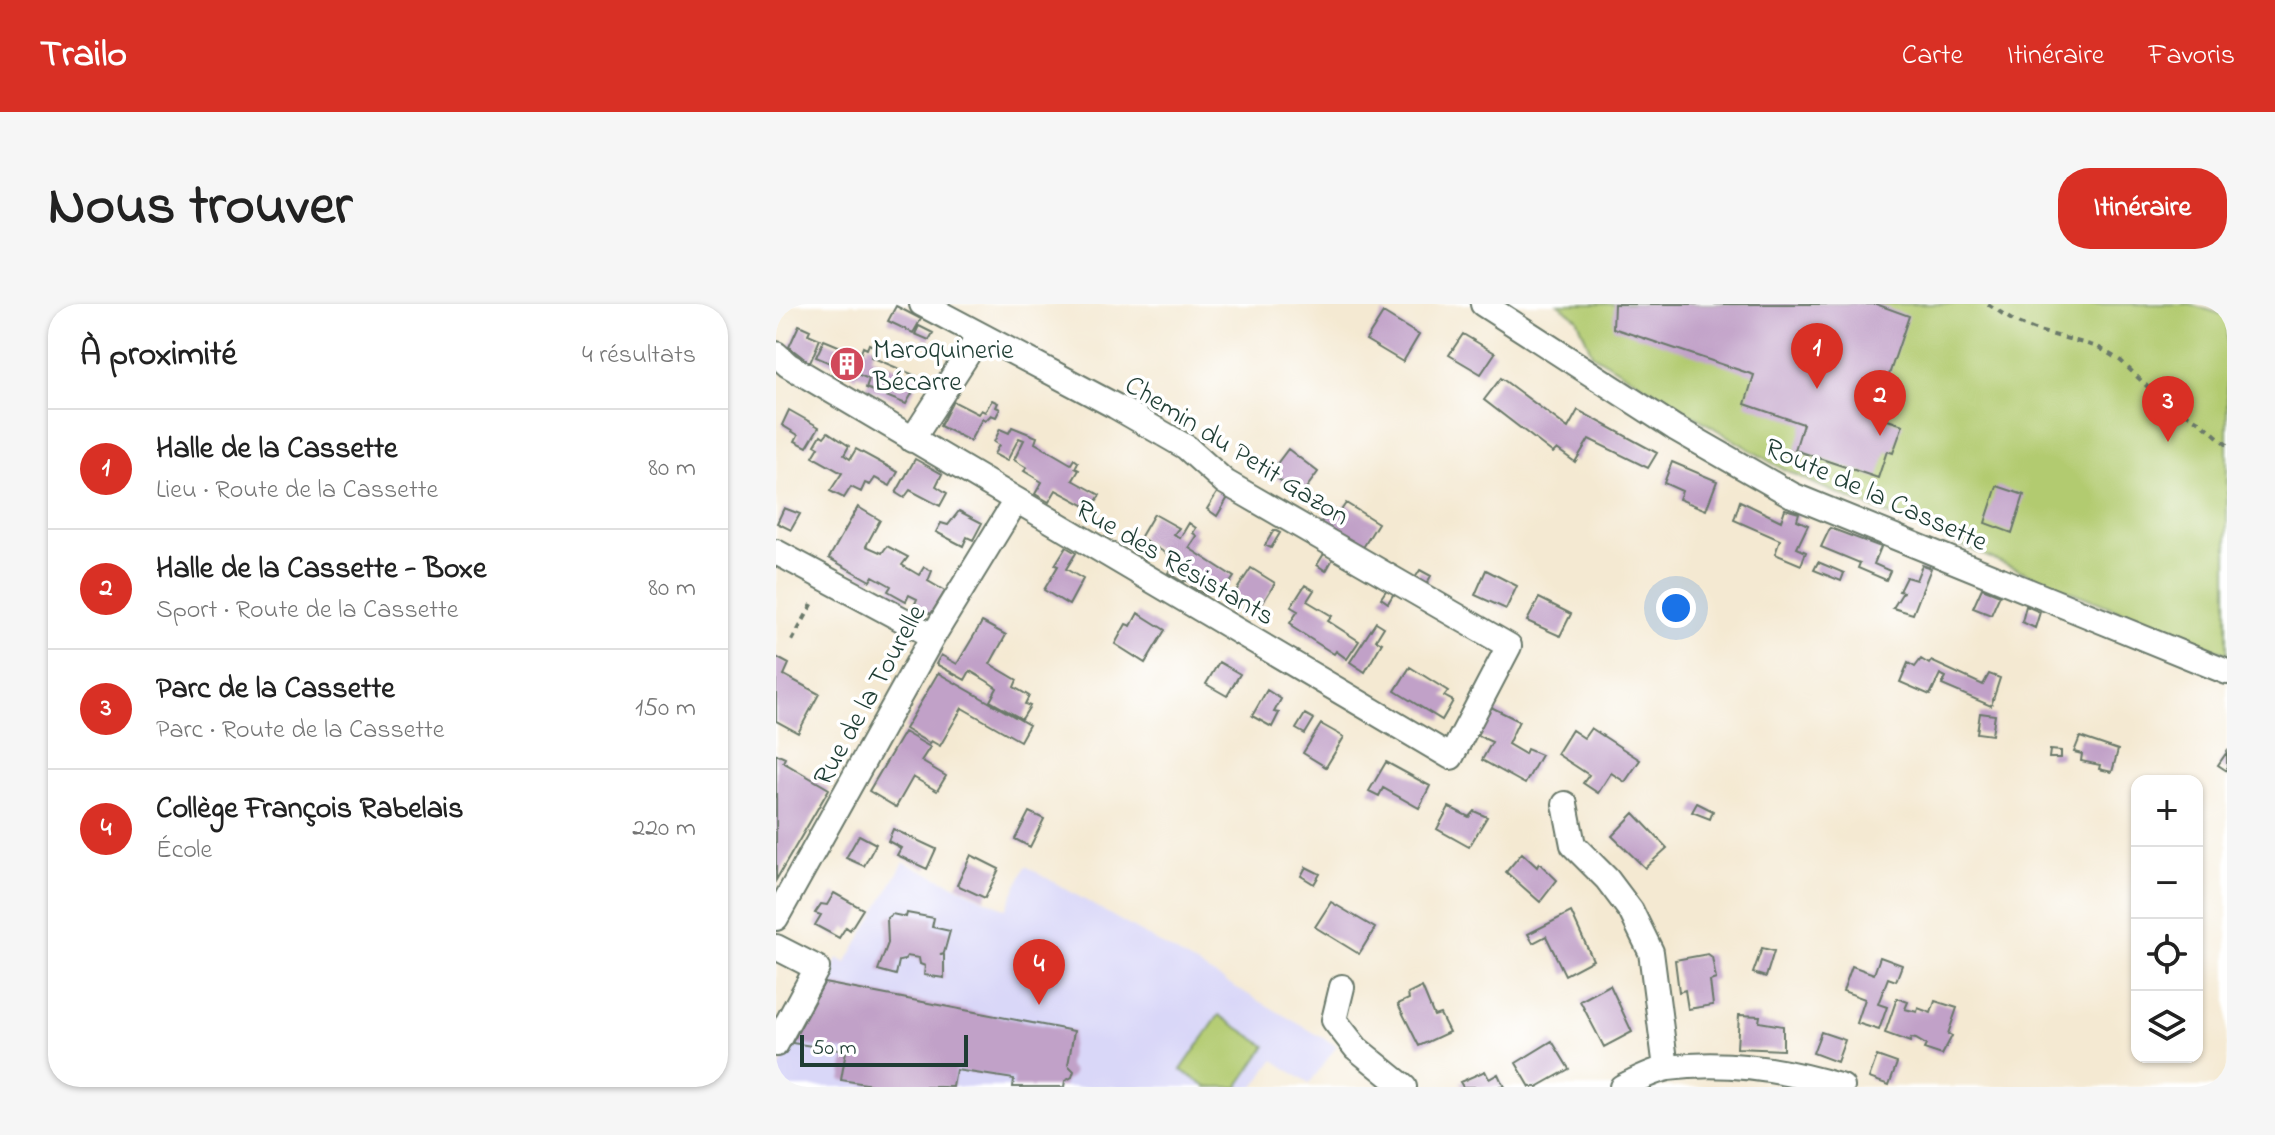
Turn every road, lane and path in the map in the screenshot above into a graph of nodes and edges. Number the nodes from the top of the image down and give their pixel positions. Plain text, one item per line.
1 (922, 304) edge
2 (1483, 304) edge
3 (1988, 304) edge
4 (980, 335) junction
5 (776, 354) edge
6 (912, 440) junction
7 (2227, 445) edge
8 (1015, 502) junction
9 (776, 552) edge
10 (826, 580) junction
11 (933, 636) junction
12 (792, 641) dead end
13 (1504, 655) joint
14 (2227, 672) edge
15 (1565, 804) dead end
16 (776, 918) edge
17 (776, 947) edge
18 (1342, 987) dead end
19 (776, 1044) edge
20 (1666, 1068) junction
21 (1404, 1087) edge
22 (1622, 1087) edge
23 (1842, 1087) edge

1 - 4 street, Chemin du Petit Gazon
2 - 14 street, Route de la Cassette
3 - 7 path
4 - 6 street
4 - 13 street, Chemin du Petit Gazon
5 - 6 street, Rue des Résistants
6 - 8 street, Rue des Résistants
8 - 11 street, Rue de la Tourelle
8 - 13 street, Rue des Résistants
9 - 10 street
10 - 11 street
10 - 12 path
11 - 16 street, Rue de la Tourelle
15 - 20 street
17 - 19 street
18 - 21 street
20 - 22 street
20 - 23 street

